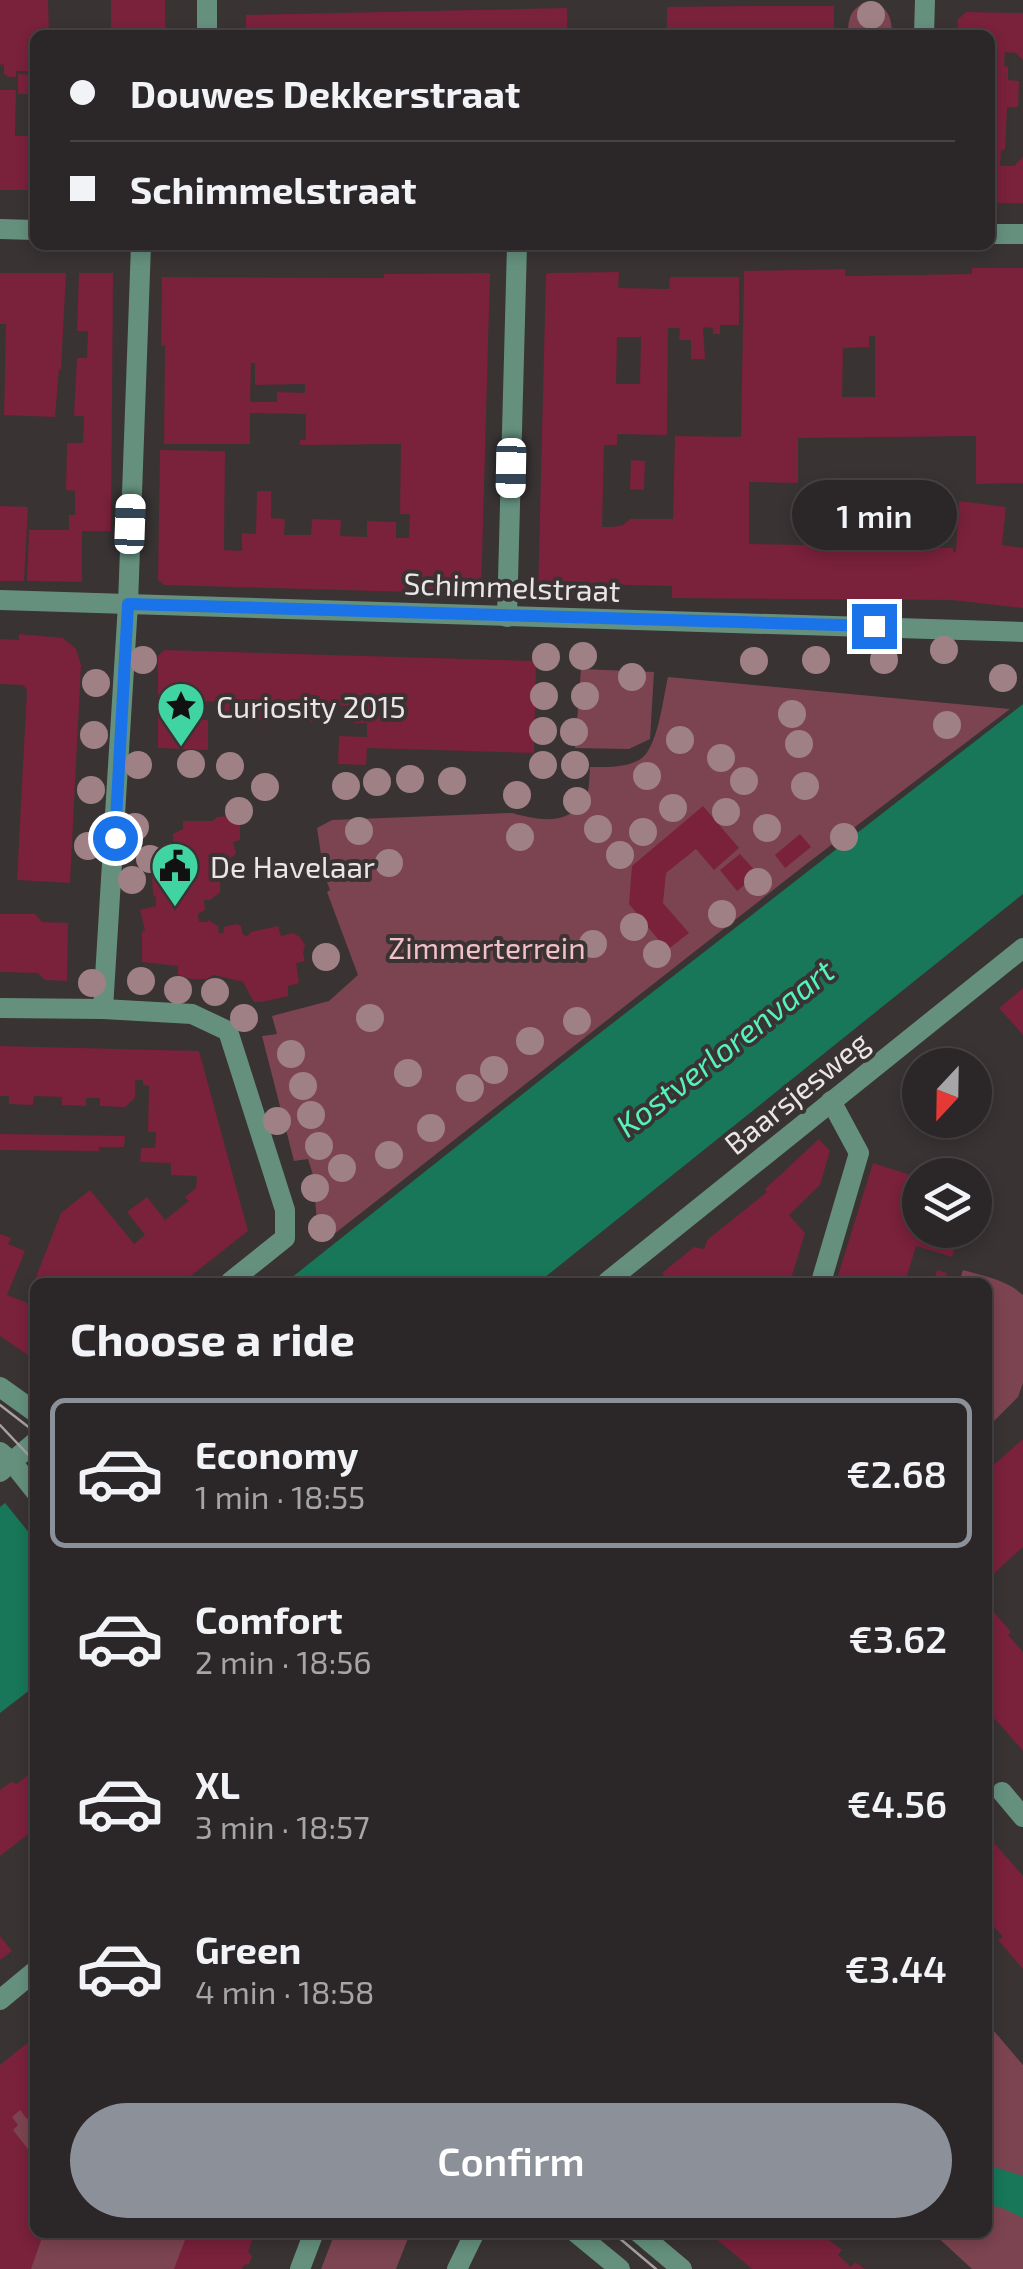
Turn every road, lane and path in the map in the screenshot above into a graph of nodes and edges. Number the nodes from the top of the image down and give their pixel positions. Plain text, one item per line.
1 (207, 0) edge
2 (925, 0) edge
3 (207, 30) edge
4 (924, 30) edge
5 (0, 229) edge
6 (30, 230) edge
7 (995, 234) edge
8 (1023, 234) edge
9 (141, 250) edge
10 (517, 250) edge
11 (0, 600) edge
12 (128, 604) junction
13 (507, 617) junction
14 (1023, 632) edge
15 (1023, 948) edge
16 (0, 1008) edge
17 (104, 1009) junction
18 (831, 1102) junction
19 (235, 1278) edge
20 (613, 1278) edge
21 (822, 1278) edge
22 (0, 1388) edge
23 (30, 1409) edge
24 (30, 1445) edge
25 (4, 1462) edge
26 (30, 1486) edge
27 (1002, 1792) dead end
28 (1023, 1817) edge
29 (30, 1975) edge
30 (0, 2000) edge
31 (312, 2238) edge
32 (472, 2238) edge
33 (582, 2238) edge
34 (645, 2238) edge
35 (300, 2269) edge
36 (457, 2269) edge
37 (620, 2269) edge
38 (682, 2269) edge

1 - 3 street
2 - 4 street
5 - 6 street
7 - 8 street
9 - 12 street
10 - 13 street
11 - 12 street, Schimmelstraat
12 - 13 street, Schimmelstraat
12 - 17 street
13 - 14 street, Schimmelstraat
15 - 18 street, Baarsjesweg
16 - 17 street
17 - 19 street
18 - 20 street, Baarsjesweg
18 - 21 street
22 - 23 street
24 - 25 street
25 - 26 street
27 - 28 street
29 - 30 street
31 - 35 street
32 - 36 street
33 - 37 street
34 - 38 street

